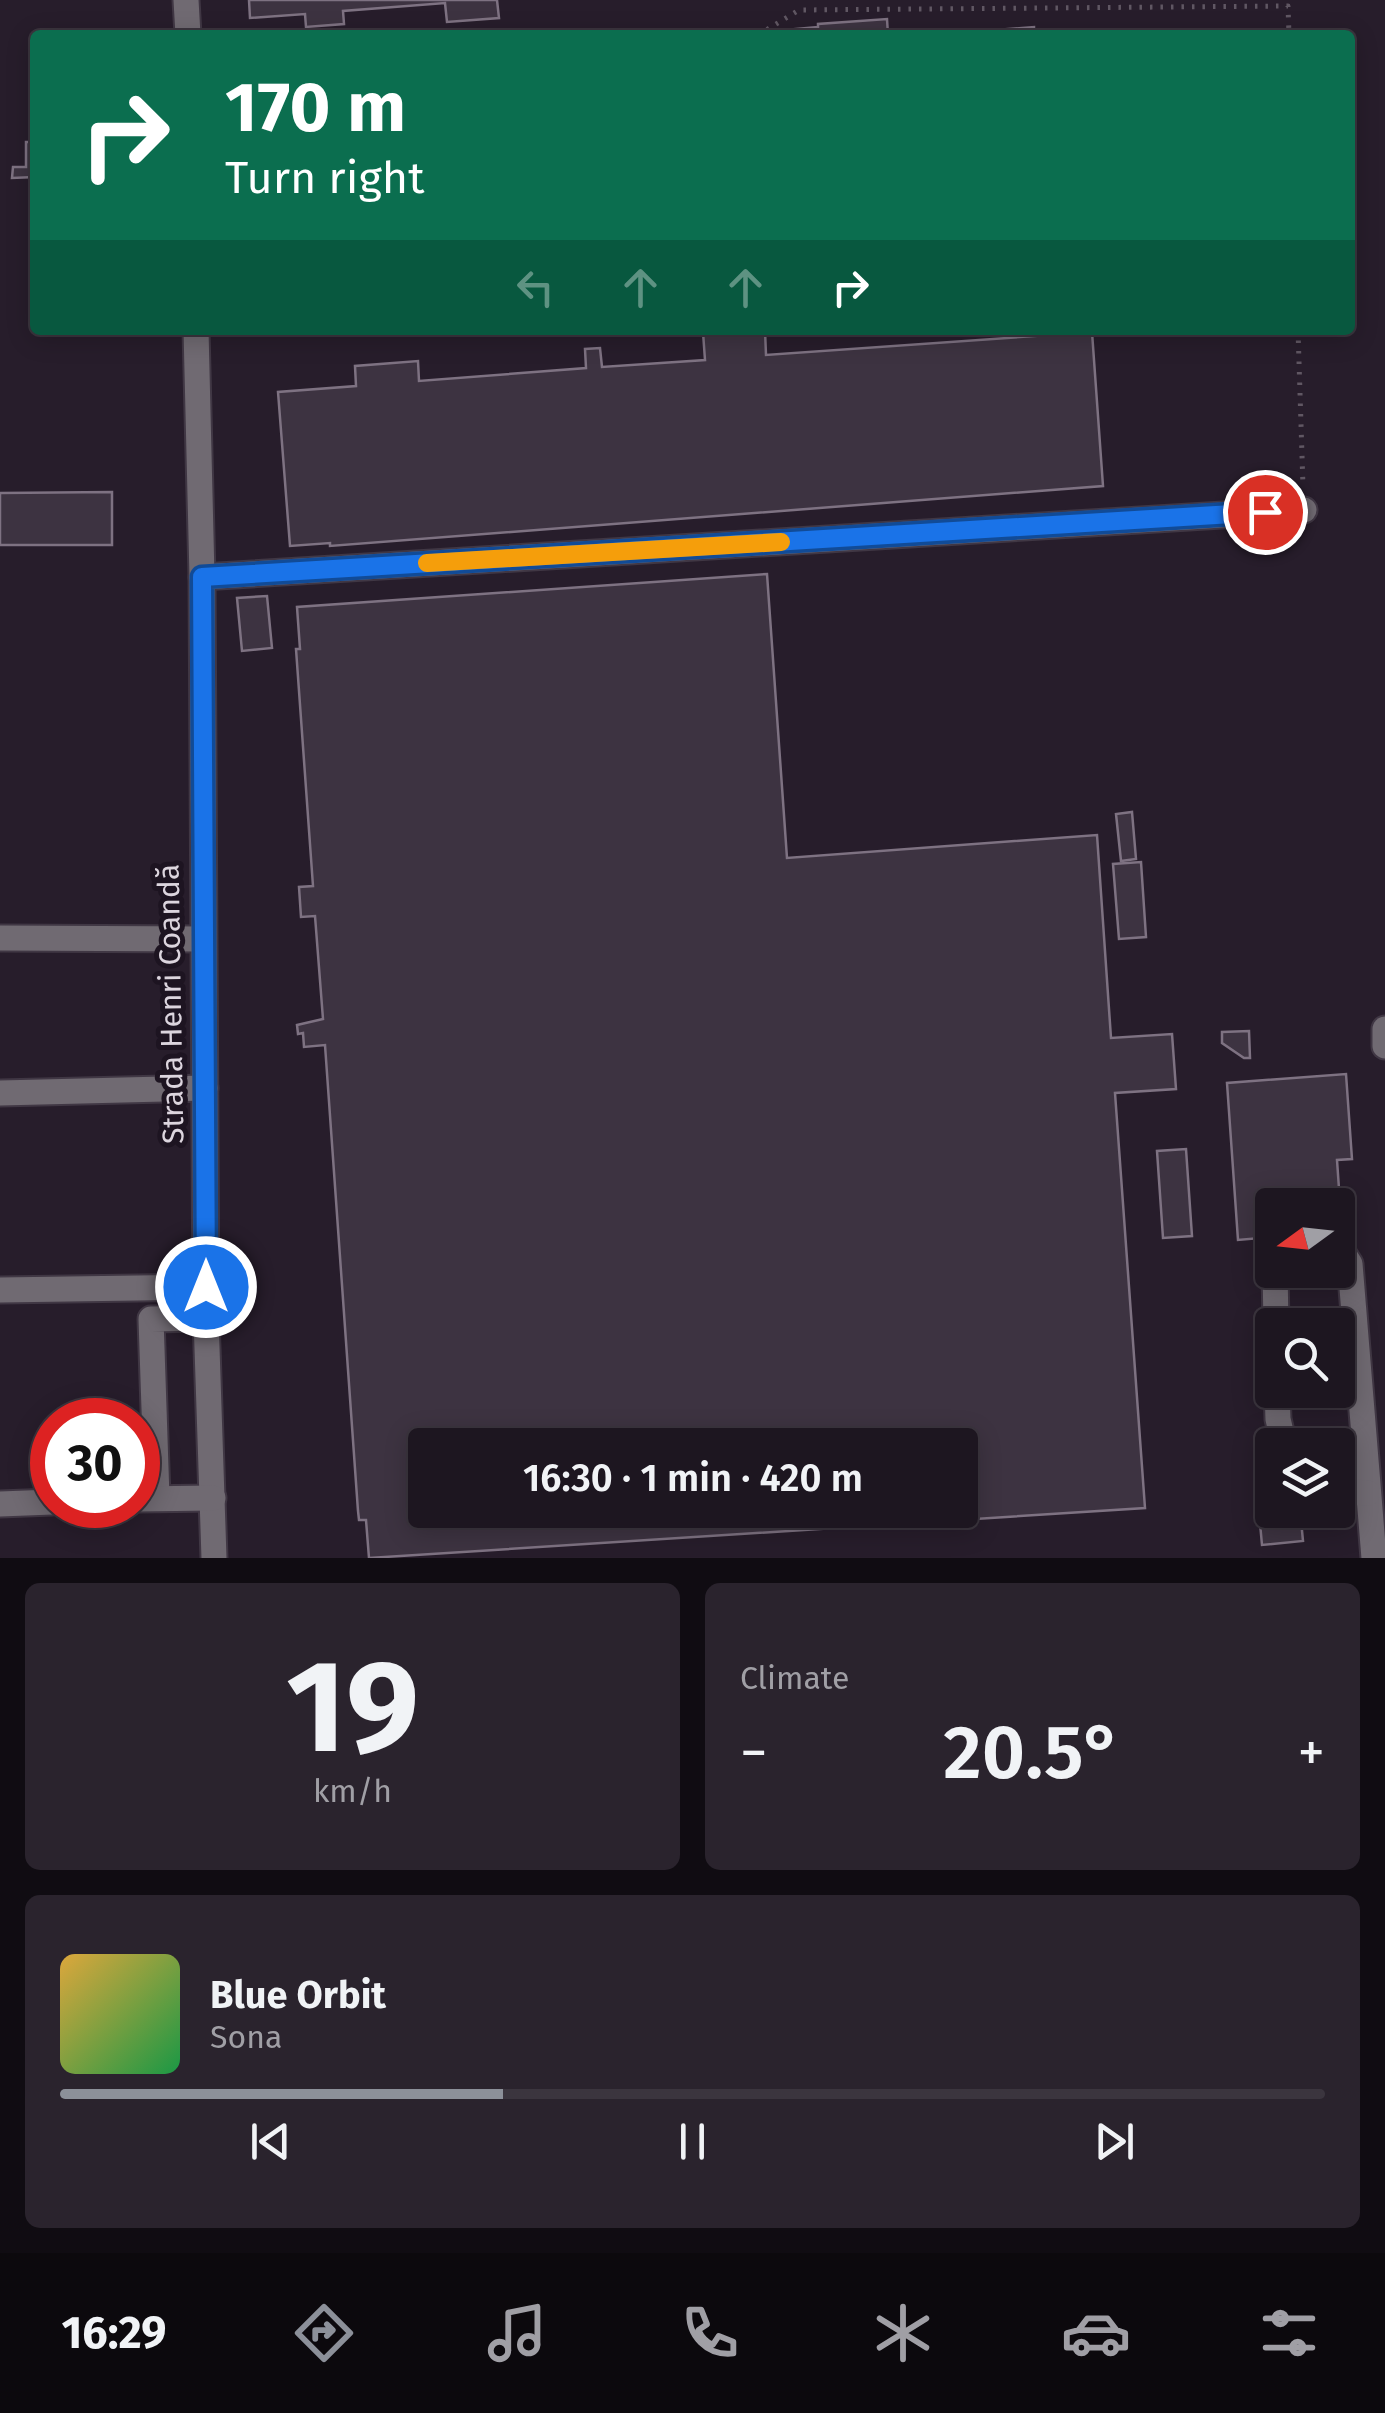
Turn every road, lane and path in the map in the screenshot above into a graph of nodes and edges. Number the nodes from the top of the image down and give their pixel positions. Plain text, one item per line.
1 (186, 0) edge
2 (188, 30) edge
3 (766, 30) edge
4 (1289, 30) edge
5 (196, 335) edge
6 (1298, 335) edge
7 (1304, 510) joint
8 (202, 577) junction
9 (0, 938) edge
10 (202, 939) junction
11 (1385, 1029) edge
12 (1385, 1046) edge
13 (205, 1088) junction
14 (0, 1093) edge
15 (206, 1287) junction
16 (1352, 1288) edge
17 (0, 1290) edge
18 (206, 1318) junction
19 (149, 1398) edge
20 (1355, 1492) edge
21 (1368, 1493) junction
22 (212, 1498) junction
23 (160, 1499) edge
24 (30, 1503) edge
25 (0, 1504) edge
26 (214, 1558) edge
27 (1374, 1558) edge

1 - 2 street
3 - 4 path
5 - 8 street, Strada Henri Coandă
6 - 7 path
7 - 8 street
8 - 10 street, Strada Henri Coandă
9 - 10 street
10 - 13 street, Strada Henri Coandă
11 - 12 street
13 - 14 street
13 - 15 street, Strada Henri Coandă
15 - 17 street
15 - 18 street, Strada Henri Coandă
16 - 21 street
18 - 19 street
18 - 22 street, Strada Henri Coandă
20 - 21 street
21 - 27 street
22 - 23 street
22 - 26 street, Strada Henri Coandă
24 - 25 street

